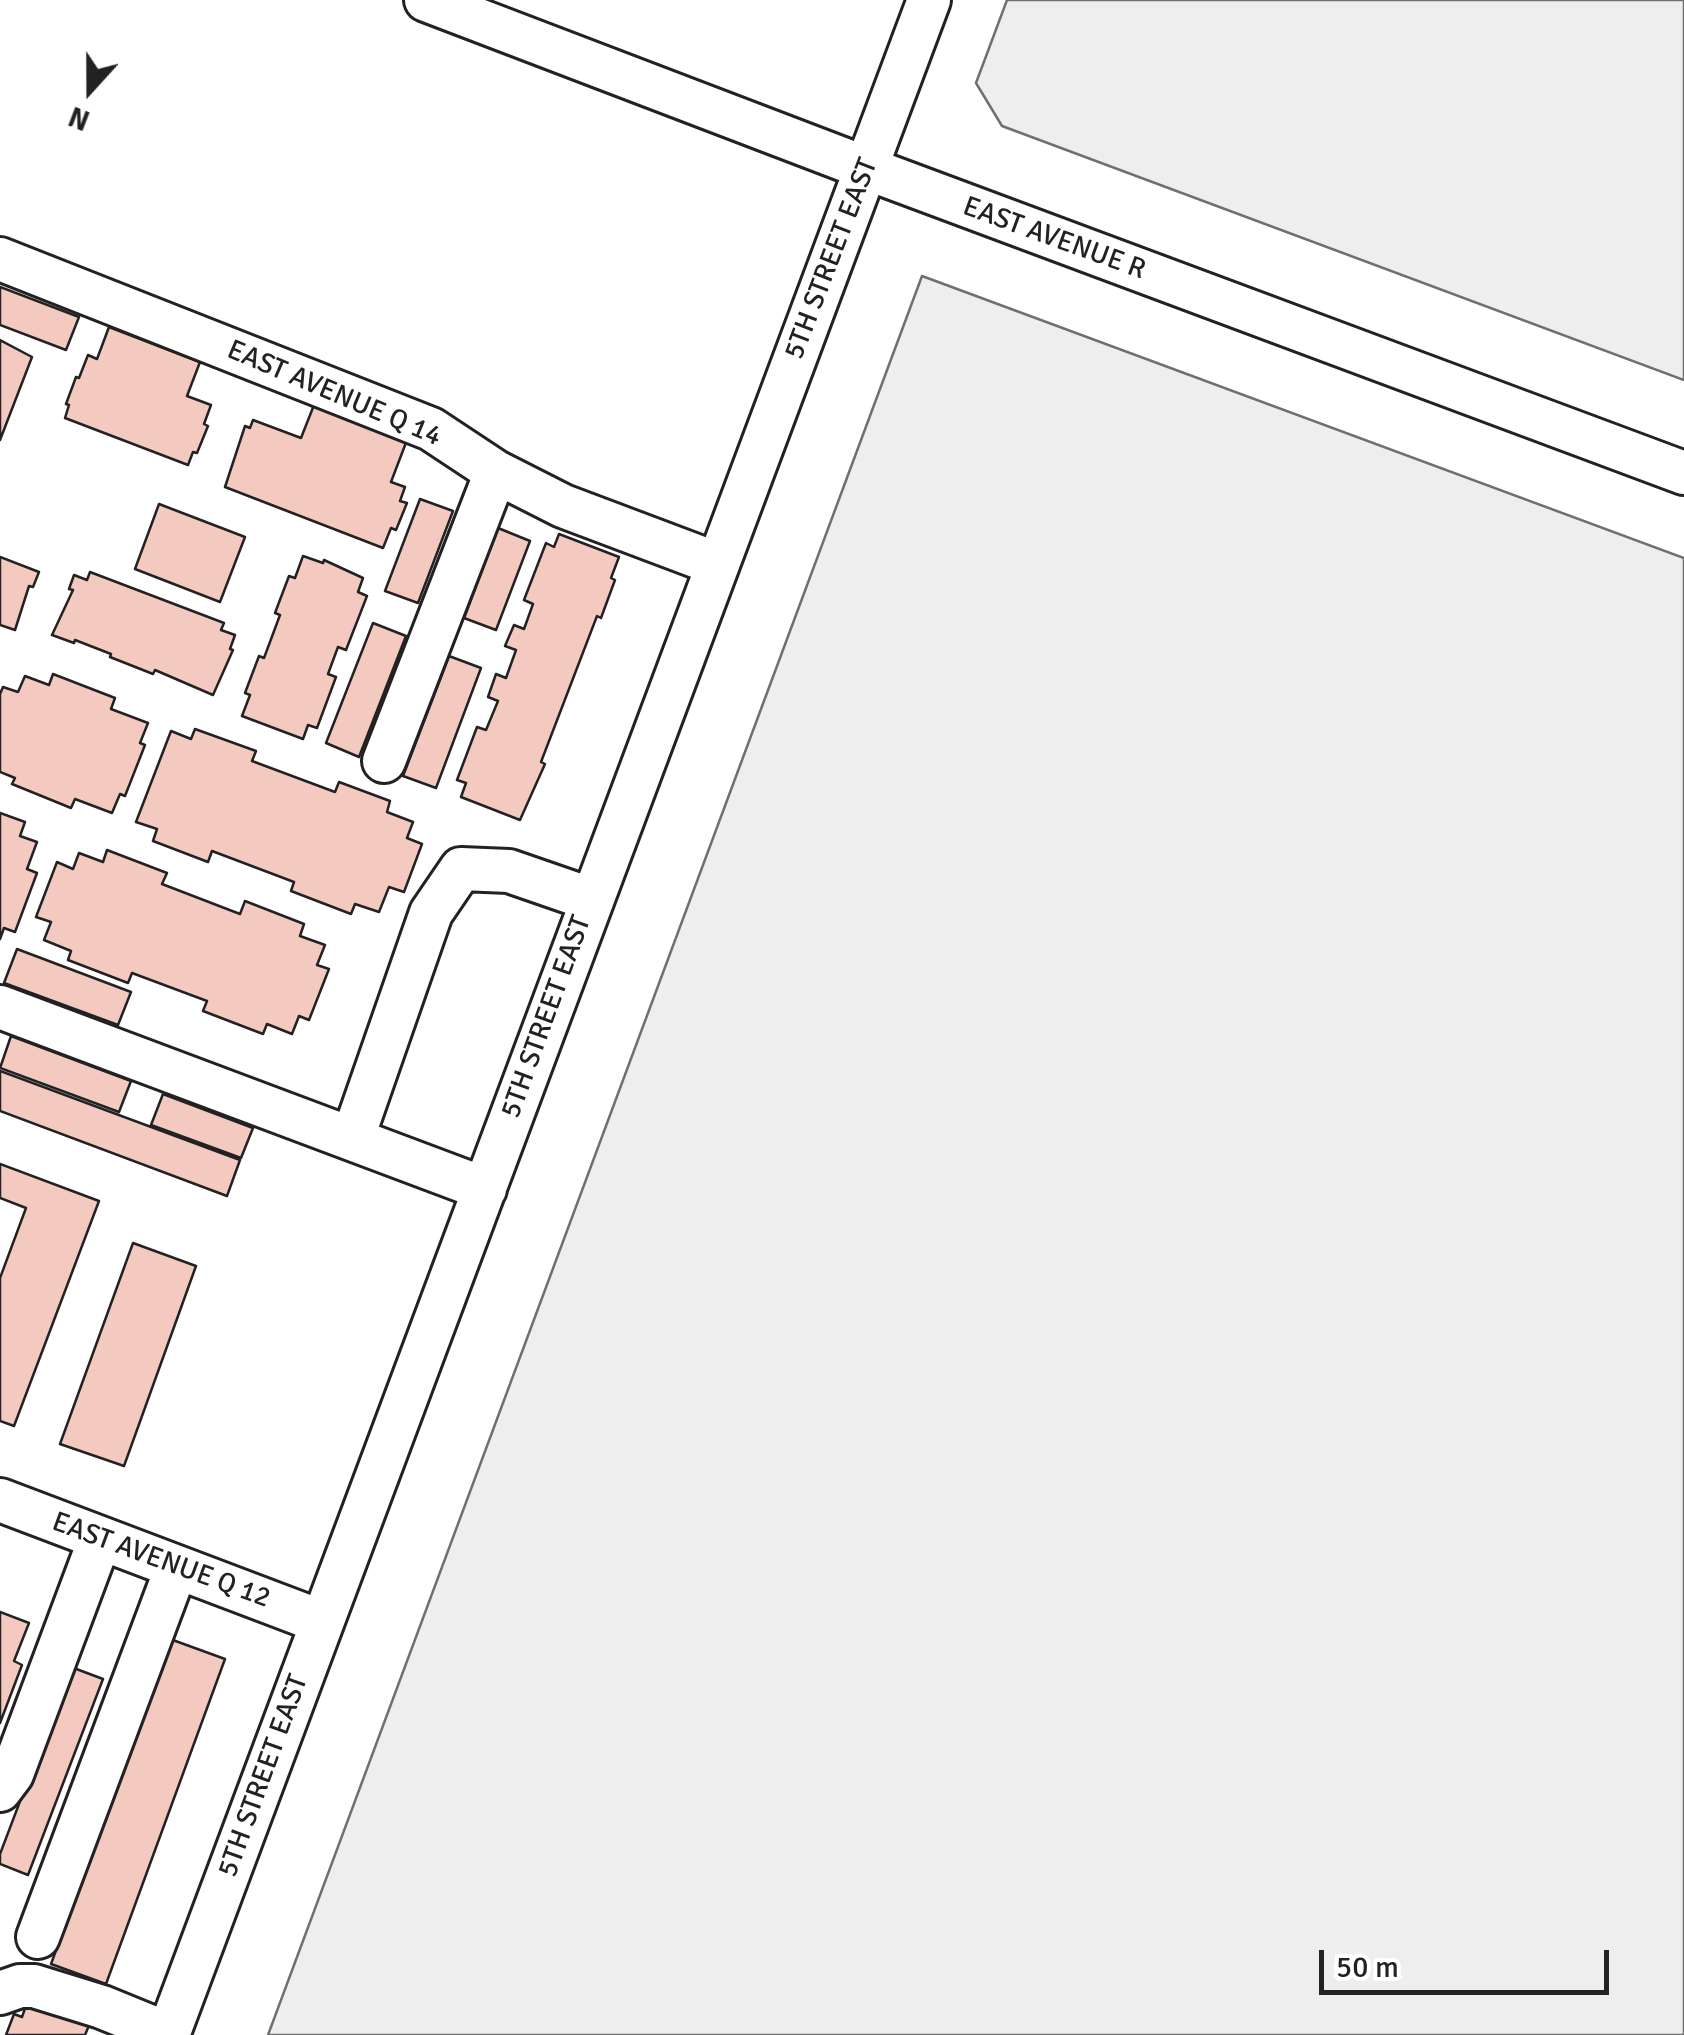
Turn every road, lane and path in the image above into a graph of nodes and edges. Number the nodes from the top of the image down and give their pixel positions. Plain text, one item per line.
1 (426, 0) edge
2 (929, 0) edge
3 (470, 8) edge
4 (866, 168) junction
5 (0, 259) edge
6 (496, 472) junction
7 (1684, 473) edge
8 (717, 564) junction
9 (384, 761) dead end
10 (590, 900) junction
11 (0, 1006) edge
12 (353, 1137) junction
13 (485, 1189) junction
14 (0, 1500) edge
15 (100, 1539) junction
16 (176, 1569) junction
17 (322, 1622) junction
18 (0, 1790) edge
19 (38, 1937) dead end
20 (0, 1993) edge
21 (168, 2034) edge

1 - 3 street, EAST AVENUE R
2 - 4 street, 5TH STREET EAST
3 - 4 street, EAST AVENUE R
4 - 7 street, EAST AVENUE R
4 - 8 street, 5TH STREET EAST
5 - 6 street, EAST AVENUE Q 14
6 - 8 street, EAST AVENUE Q 14
6 - 9 street
8 - 10 street, 5TH STREET EAST
10 - 12 street
10 - 13 street, 5TH STREET EAST
11 - 12 street
12 - 13 street
13 - 17 street, 5TH STREET EAST
14 - 15 street, EAST AVENUE Q 12
15 - 16 street, EAST AVENUE Q 12
15 - 18 street
16 - 17 street, EAST AVENUE Q 12
16 - 19 street
17 - 21 street, 5TH STREET EAST
20 - 21 street

